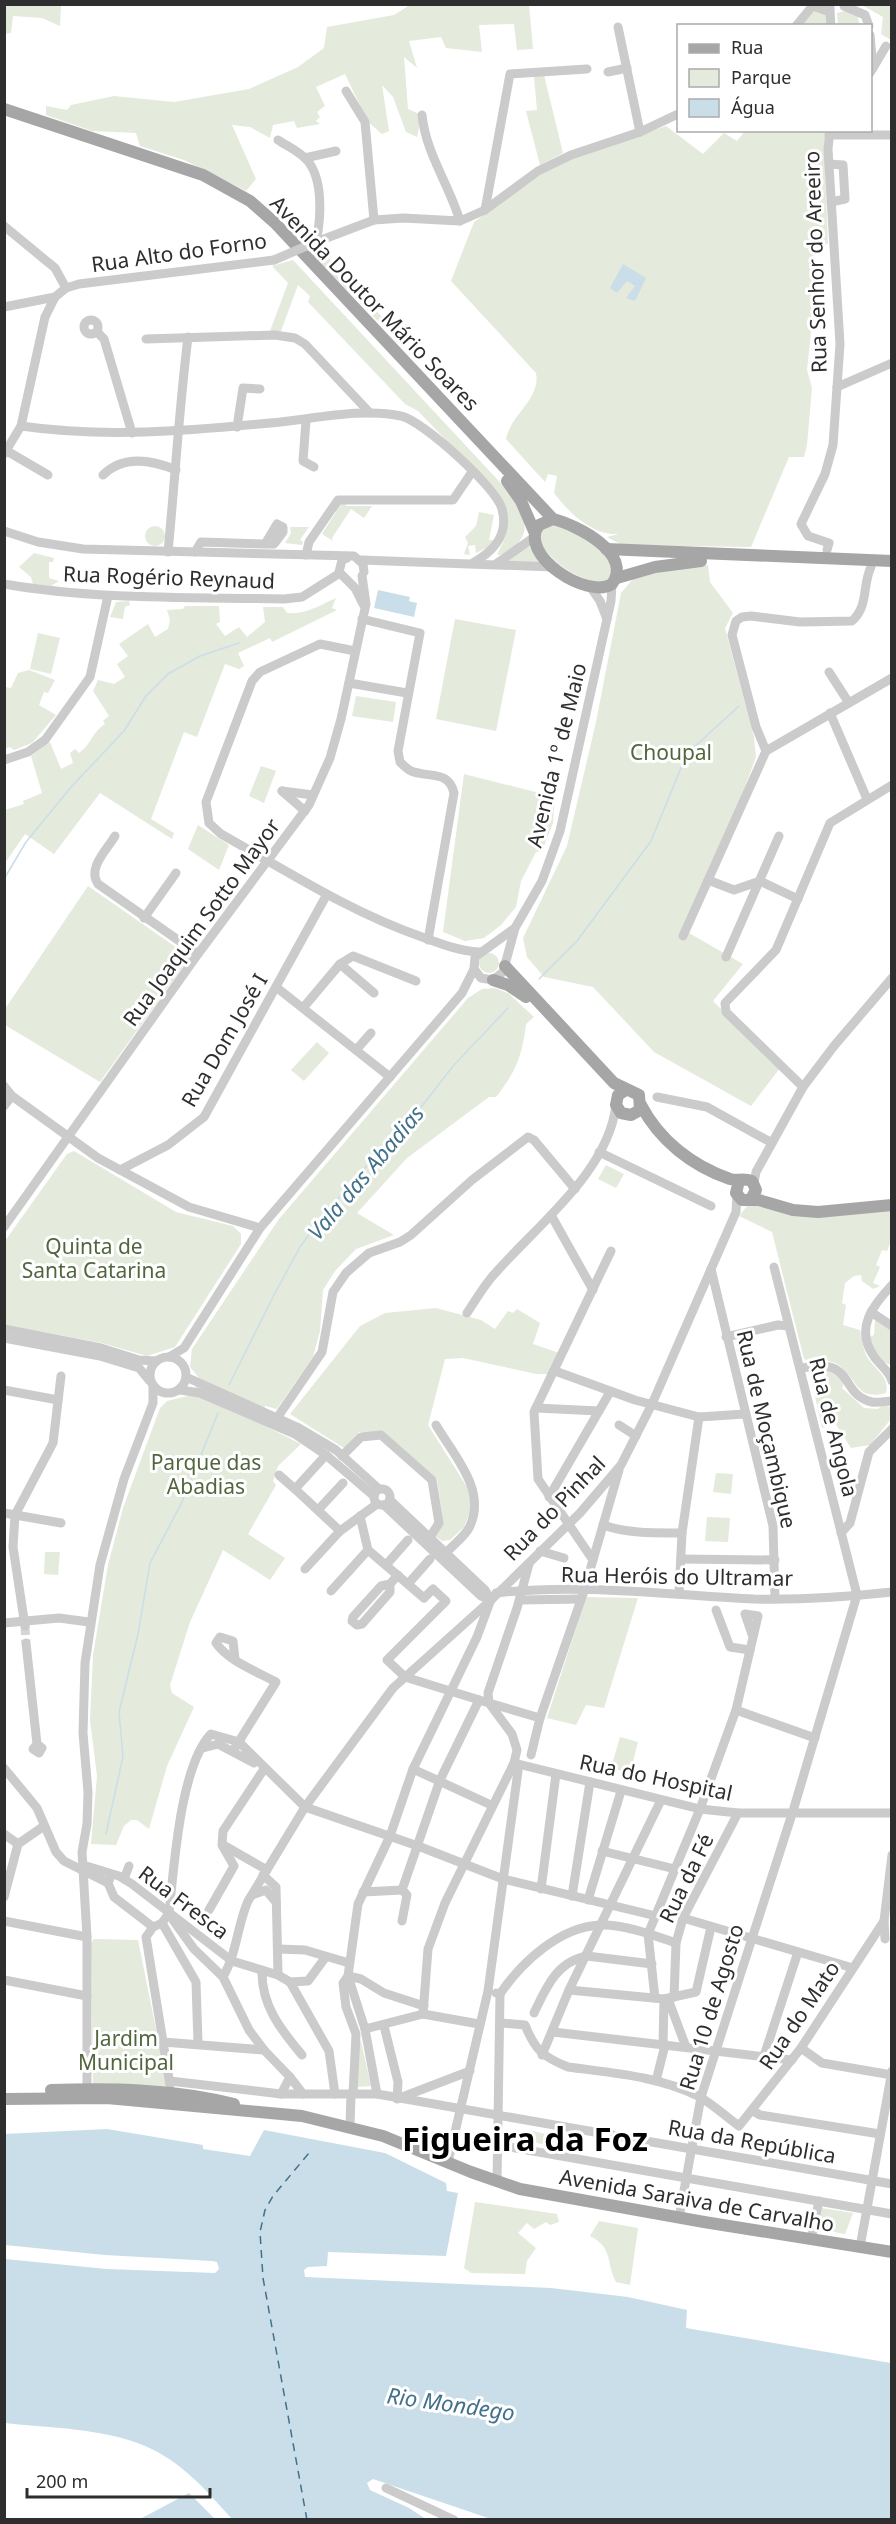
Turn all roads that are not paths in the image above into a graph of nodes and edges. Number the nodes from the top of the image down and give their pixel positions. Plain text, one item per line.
1 (814, 5) edge
2 (844, 6) edge
3 (830, 8) edge
4 (798, 24) edge
5 (831, 24) edge
6 (868, 24) edge
7 (618, 27) dead end
8 (872, 37) edge
9 (889, 48) edge
10 (627, 68) junction
11 (586, 69) dead end
12 (872, 70) edge
13 (608, 72) dead end
14 (346, 91) dead end
15 (4, 109) edge
16 (677, 114) edge
17 (422, 115) dead end
18 (4, 117) edge
19 (640, 132) junction
20 (830, 133) edge
21 (891, 135) edge
22 (278, 140) dead end
23 (336, 151) dead end
24 (305, 158) junction
25 (829, 164) junction
26 (831, 202) junction
27 (485, 210) junction
28 (374, 220) junction
29 (460, 221) junction
30 (4, 226) edge
31 (316, 242) junction
32 (66, 288) junction
33 (55, 297) junction
34 (4, 307) edge
35 (97, 332) dead end
36 (188, 337) junction
37 (146, 339) dead end
38 (891, 363) edge
39 (837, 387) junction
40 (260, 388) dead end
41 (370, 413) junction
42 (306, 420) junction
43 (21, 426) junction
44 (237, 427) junction
45 (178, 431) junction
46 (132, 433) junction
47 (4, 436) edge
48 (15, 437) junction
49 (6, 452) edge
50 (314, 467) dead end
51 (176, 471) junction
52 (472, 471) junction
53 (48, 475) dead end
54 (103, 475) dead end
55 (553, 519) junction
56 (4, 531) edge
57 (534, 535) junction
58 (265, 544) dead end
59 (606, 549) junction
60 (827, 550) dead end
61 (168, 552) junction
62 (195, 552) junction
63 (491, 552) junction
64 (306, 555) junction
65 (322, 556) junction
66 (346, 558) junction
67 (361, 560) junction
68 (380, 560) junction
69 (891, 561) edge
70 (473, 563) junction
71 (496, 564) junction
72 (554, 567) junction
73 (872, 567) junction
74 (891, 568) edge
75 (363, 574) junction
76 (344, 577) junction
77 (614, 581) junction
78 (4, 584) edge
79 (591, 588) junction
80 (108, 596) junction
81 (363, 614) junction
82 (607, 619) junction
83 (355, 651) junction
84 (829, 672) dead end
85 (891, 678) edge
86 (349, 683) junction
87 (407, 693) junction
88 (849, 703) junction
89 (830, 713) junction
90 (766, 751) junction
91 (4, 760) edge
92 (891, 785) edge
93 (313, 795) junction
94 (867, 799) junction
95 (305, 811) junction
96 (115, 836) dead end
97 (779, 836) dead end
98 (270, 861) junction
99 (176, 873) dead end
100 (708, 880) junction
101 (760, 881) junction
102 (326, 896) junction
103 (798, 899) junction
104 (144, 918) junction
105 (514, 928) junction
106 (683, 936) dead end
107 (429, 939) junction
108 (482, 950) junction
109 (463, 951) junction
110 (198, 954) junction
111 (726, 957) dead end
112 (505, 963) junction
113 (340, 964) junction
114 (473, 966) junction
115 (891, 978) edge
116 (490, 980) junction
117 (416, 981) dead end
118 (276, 987) junction
119 (374, 993) dead end
120 (462, 993) junction
121 (303, 1008) junction
122 (371, 1033) dead end
123 (356, 1050) junction
124 (390, 1077) junction
125 (4, 1086) edge
126 (803, 1087) junction
127 (626, 1090) junction
128 (12, 1096) junction
129 (657, 1097) dead end
130 (616, 1102) junction
131 (641, 1105) junction
132 (4, 1106) edge
133 (629, 1115) junction
134 (614, 1125) junction
135 (68, 1137) junction
136 (772, 1143) junction
137 (599, 1152) junction
138 (120, 1170) junction
139 (575, 1189) junction
140 (748, 1189) junction
141 (891, 1199) edge
142 (891, 1205) edge
143 (711, 1206) dead end
144 (551, 1215) junction
145 (4, 1227) edge
146 (260, 1228) junction
147 (611, 1251) dead end
148 (774, 1268) dead end
149 (711, 1269) junction
150 (891, 1285) edge
151 (593, 1290) junction
152 (871, 1312) junction
153 (467, 1313) dead end
154 (788, 1326) junction
155 (891, 1326) edge
156 (4, 1329) edge
157 (726, 1337) junction
158 (4, 1338) edge
159 (184, 1348) junction
160 (169, 1357) junction
161 (156, 1361) junction
162 (182, 1364) junction
163 (802, 1368) junction
164 (555, 1371) junction
165 (61, 1376) dead end
166 (891, 1376) edge
167 (186, 1377) junction
168 (152, 1384) junction
169 (4, 1390) edge
170 (180, 1390) junction
171 (610, 1392) junction
172 (166, 1394) junction
173 (58, 1400) junction
174 (891, 1401) edge
175 (153, 1403) junction
176 (652, 1404) junction
177 (536, 1408) junction
178 (599, 1411) junction
179 (745, 1414) junction
180 (699, 1417) junction
181 (277, 1418) junction
182 (436, 1425) dead end
183 (619, 1425) dead end
184 (891, 1429) edge
185 (636, 1436) junction
186 (326, 1455) junction
187 (342, 1456) junction
188 (621, 1465) junction
189 (279, 1475) dead end
190 (342, 1483) dead end
191 (295, 1489) junction
192 (549, 1497) junction
193 (381, 1499) junction
194 (318, 1510) junction
195 (4, 1513) edge
196 (15, 1515) junction
197 (360, 1516) junction
198 (61, 1523) dead end
199 (603, 1525) junction
200 (567, 1526) junction
201 (340, 1531) junction
202 (682, 1533) junction
203 (841, 1533) junction
204 (430, 1537) junction
205 (408, 1540) dead end
206 (368, 1551) junction
207 (540, 1551) junction
208 (446, 1553) junction
209 (564, 1558) dead end
210 (430, 1559) dead end
211 (681, 1559) junction
212 (593, 1560) junction
213 (775, 1560) junction
214 (530, 1561) junction
215 (386, 1565) junction
216 (305, 1569) dead end
217 (398, 1575) junction
218 (390, 1584) junction
219 (408, 1584) junction
220 (332, 1591) dead end
221 (891, 1592) edge
222 (679, 1594) junction
223 (520, 1595) junction
224 (582, 1595) junction
225 (857, 1595) junction
226 (494, 1597) junction
227 (775, 1598) junction
228 (716, 1610) dead end
229 (471, 1616) junction
230 (89, 1622) junction
231 (4, 1623) edge
232 (24, 1623) junction
233 (481, 1625) junction
234 (753, 1637) dead end
235 (26, 1643) tunnel mouth
236 (750, 1650) junction
237 (235, 1659) dead end
238 (405, 1677) junction
239 (448, 1692) junction
240 (479, 1700) junction
241 (489, 1703) junction
242 (736, 1710) junction
243 (540, 1718) junction
244 (815, 1737) junction
245 (239, 1742) junction
246 (37, 1744) dead end
247 (203, 1748) junction
248 (233, 1751) junction
249 (531, 1755) dead end
250 (513, 1763) junction
251 (4, 1767) edge
252 (413, 1768) junction
253 (264, 1769) junction
254 (556, 1774) junction
255 (440, 1780) junction
256 (590, 1782) junction
257 (621, 1791) junction
258 (661, 1800) junction
259 (491, 1805) junction
260 (305, 1807) junction
261 (700, 1809) junction
262 (793, 1811) junction
263 (738, 1813) junction
264 (891, 1813) edge
265 (44, 1826) junction
266 (4, 1834) edge
267 (390, 1836) junction
268 (18, 1844) junction
269 (222, 1845) junction
270 (418, 1846) junction
271 (602, 1851) junction
272 (891, 1855) edge
273 (634, 1858) junction
274 (464, 1863) junction
275 (129, 1866) dead end
276 (7, 1869) edge
277 (83, 1869) junction
278 (675, 1869) junction
279 (265, 1873) junction
280 (113, 1874) junction
281 (124, 1879) junction
282 (503, 1879) junction
283 (108, 1883) junction
284 (541, 1888) junction
285 (402, 1890) junction
286 (363, 1892) junction
287 (251, 1896) junction
288 (572, 1896) junction
289 (4, 1897) edge
290 (588, 1900) junction
291 (277, 1904) junction
292 (610, 1906) junction
293 (209, 1910) dead end
294 (169, 1913) junction
295 (656, 1916) junction
296 (683, 1918) junction
297 (4, 1921) edge
298 (402, 1921) dead end
299 (884, 1921) junction
300 (157, 1925) junction
301 (601, 1925) junction
302 (711, 1926) junction
303 (648, 1934) junction
304 (87, 1937) junction
305 (873, 1937) junction
306 (751, 1938) junction
307 (888, 1939) edge
308 (676, 1942) junction
309 (279, 1949) junction
310 (798, 1952) junction
311 (587, 1956) junction
312 (325, 1958) junction
313 (232, 1960) junction
314 (349, 1963) junction
315 (651, 1964) junction
316 (853, 1968) junction
317 (262, 1970) junction
318 (279, 1976) junction
319 (348, 1976) junction
320 (223, 1977) junction
321 (4, 1980) edge
322 (290, 1982) junction
323 (569, 1990) junction
324 (488, 1991) junction
325 (500, 1994) junction
326 (87, 1996) junction
327 (665, 1998) junction
328 (423, 2010) junction
329 (534, 2013) dead end
330 (501, 2023) junction
331 (479, 2024) junction
332 (384, 2026) junction
333 (360, 2031) junction
334 (553, 2032) junction
335 (163, 2042) junction
336 (199, 2044) junction
337 (664, 2045) junction
338 (686, 2047) junction
339 (801, 2048) junction
340 (264, 2050) junction
341 (717, 2050) junction
342 (302, 2055) dead end
343 (542, 2055) junction
344 (764, 2056) junction
345 (792, 2060) junction
346 (470, 2071) junction
347 (891, 2074) edge
348 (290, 2077) junction
349 (656, 2081) junction
350 (170, 2087) junction
351 (4, 2094) edge
352 (89, 2094) junction
353 (281, 2094) junction
354 (303, 2094) junction
355 (334, 2094) junction
356 (352, 2094) junction
357 (377, 2094) junction
358 (700, 2097) junction
359 (4, 2099) edge
360 (397, 2099) junction
361 (159, 2101) junction
362 (261, 2110) junction
363 (461, 2110) junction
364 (753, 2110) junction
365 (499, 2115) junction
366 (350, 2126) junction
367 (880, 2134) junction
368 (498, 2145) junction
369 (689, 2149) junction
370 (448, 2162) junction
371 (686, 2178) junction
372 (872, 2180) junction
373 (497, 2182) junction
374 (891, 2184) edge
375 (819, 2201) junction
376 (867, 2209) junction
377 (891, 2214) edge
378 (678, 2218) junction
379 (811, 2240) junction
380 (860, 2247) junction
381 (891, 2252) edge
382 (386, 2488) dead end
383 (454, 2520) edge

1 - 3 street
1 - 4 street
2 - 6 street
3 - 5 street
7 - 10 street
8 - 9 street
9 - 12 street
10 - 13 street
10 - 19 street
11 - 27 street
14 - 28 street
15 - 55 main road, Avenida Doutor Mário Soares
16 - 19 street, Rua Alto do Forno
17 - 29 street
18 - 57 main road, Avenida Doutor Mário Soares
19 - 27 street, Rua Alto do Forno
20 - 21 street
20 - 25 street, Rua Senhor do Areeiro
22 - 24 street
23 - 24 street
24 - 31 street
25 - 26 street, Rua Senhor do Areeiro
25 - 26 street
26 - 39 street, Rua Senhor do Areeiro
27 - 29 street, Rua Alto do Forno
28 - 29 street, Rua Alto do Forno
28 - 31 street, Rua Alto do Forno
30 - 32 street
31 - 32 street, Rua Alto do Forno, bridge
32 - 33 street, Rua Alto do Forno
33 - 34 street
33 - 43 street, Rua Alto do Forno
35 - 46 street
36 - 37 street
36 - 41 street
36 - 45 street
38 - 39 street
39 - 60 street, Rua Senhor do Areeiro
40 - 44 street
41 - 42 street
41 - 52 street
42 - 44 street
42 - 50 street
43 - 46 street
43 - 48 street, Rua Alto do Forno
44 - 45 street
45 - 46 street
45 - 51 street
47 - 48 street
48 - 49 street, Rua Alto do Forno
49 - 53 street
51 - 54 street
51 - 61 street
52 - 63 street
52 - 64 street
55 - 57 main road
55 - 59 main road
56 - 61 street
57 - 71 street
57 - 72 main road, Avenida Doutor Mário Soares
58 - 62 street
59 - 69 main road
59 - 77 main road
61 - 62 street
62 - 64 street
63 - 70 street
63 - 71 street
64 - 65 street
65 - 66 street
65 - 76 street
66 - 67 street
66 - 76 street
67 - 68 street
67 - 75 street, Rua Joaquim Sotto Mayor
68 - 70 street
68 - 75 street
70 - 71 street
71 - 72 street
72 - 79 main road
73 - 74 main road
73 - 77 main road
73 - 90 street
75 - 76 street
75 - 81 street, Rua Joaquim Sotto Mayor
76 - 80 street, Rua Rogério Reynaud
76 - 81 street
77 - 79 main road
77 - 82 street, Avenida 1º de Maio
78 - 80 street, Rua Rogério Reynaud
79 - 82 street
80 - 91 street
81 - 83 street, Rua Joaquim Sotto Mayor
81 - 87 street
82 - 105 street, Avenida 1º de Maio
83 - 86 street, Rua Joaquim Sotto Mayor
83 - 98 street
84 - 88 street
85 - 88 street
86 - 87 street
86 - 93 street, Rua Joaquim Sotto Mayor
87 - 107 street
88 - 89 street
89 - 90 street
89 - 94 street
90 - 100 street
92 - 94 street
93 - 95 street, Rua Joaquim Sotto Mayor
93 - 95 street
94 - 103 street
95 - 98 street, Rua Joaquim Sotto Mayor
96 - 104 street
97 - 101 street
98 - 102 street
98 - 110 street, Rua Joaquim Sotto Mayor
99 - 104 street
100 - 101 street
100 - 106 street
101 - 103 street
101 - 111 street
102 - 107 street
102 - 118 street, Rua Dom José I
103 - 126 street
104 - 110 street
105 - 108 street
105 - 112 street
107 - 109 street
108 - 109 street
108 - 112 street
108 - 114 street
109 - 114 street
110 - 135 street, Rua Joaquim Sotto Mayor
112 - 116 street
112 - 127 main road
113 - 117 street
113 - 119 street
113 - 121 street
114 - 116 street
114 - 120 street
115 - 126 street
116 - 120 street
116 - 130 main road
118 - 121 street
118 - 138 street, Rua Dom José I
120 - 124 street
121 - 123 street
122 - 123 street
123 - 124 street
124 - 146 street
125 - 128 street
126 - 136 street
127 - 130 main road
127 - 131 main road
128 - 132 street
128 - 135 street
129 - 136 street
130 - 133 main road
130 - 134 street
131 - 133 main road
131 - 140 main road
133 - 134 street
133 - 140 main road
134 - 137 street
135 - 138 street
135 - 145 street, Rua Joaquim Sotto Mayor
136 - 140 street
137 - 139 street
137 - 143 street
138 - 146 street
139 - 144 street
139 - 181 street
140 - 141 main road
140 - 142 main road
140 - 149 street, Rua do Pinhal
144 - 151 street
144 - 153 street
146 - 159 street
147 - 151 street
148 - 154 street, Rua de Angola
149 - 157 street, Rua de Moçambique
149 - 176 street, Rua do Pinhal
150 - 152 street
151 - 164 street
152 - 155 street
152 - 166 street
154 - 157 street
154 - 163 street, Rua de Angola
156 - 161 street
157 - 179 street, Rua de Moçambique
158 - 168 street
159 - 160 street
159 - 162 street
160 - 161 street
160 - 162 street
161 - 168 street
162 - 167 street
163 - 174 street
163 - 203 street, Rua de Angola
164 - 171 street
164 - 177 street
165 - 173 street
167 - 170 street
167 - 181 street
168 - 172 street
168 - 175 street
169 - 173 street
170 - 172 street
170 - 186 street
171 - 176 street
171 - 178 street
172 - 175 street
173 - 196 street
175 - 230 street
176 - 180 street
176 - 185 street, Rua do Pinhal
177 - 178 street
177 - 192 street
178 - 192 street
179 - 180 street
179 - 213 street, Rua de Moçambique
180 - 202 street
181 - 187 street
182 - 208 street
183 - 185 street
184 - 203 street
185 - 188 street, Rua do Pinhal
186 - 191 street
186 - 193 street
187 - 193 street
187 - 204 street
188 - 199 street
188 - 200 street, Rua do Pinhal
189 - 191 street
190 - 194 street
191 - 194 street
192 - 200 street
193 - 197 street
193 - 204 street
193 - 226 street
194 - 201 street
195 - 196 street
196 - 198 street
196 - 232 street
197 - 201 street
197 - 206 street
199 - 202 street
199 - 212 street
200 - 207 street, Rua do Pinhal
200 - 212 street
201 - 216 street
202 - 211 street
203 - 225 street, Rua de Angola
204 - 208 street
205 - 215 street
206 - 215 street
206 - 220 street
207 - 209 street
207 - 214 street, Rua do Pinhal
208 - 226 street
210 - 219 street
211 - 213 street
211 - 222 street
212 - 224 street
213 - 227 street, Rua de Moçambique
214 - 223 street
214 - 226 street, Rua do Pinhal
215 - 217 street
217 - 218 street
217 - 219 street
218 - 218 street
219 - 238 street
221 - 225 street, Rua Heróis do Ultramar
222 - 224 street, Rua Heróis do Ultramar
222 - 227 street, Rua Heróis do Ultramar
223 - 224 street, Rua Heróis do Ultramar
223 - 226 street, Rua Heróis do Ultramar
223 - 241 street
224 - 243 street
225 - 227 street, Rua Heróis do Ultramar
225 - 244 street, Rua 10 de Agosto
226 - 229 street, Rua do Pinhal
226 - 233 street
228 - 236 street
229 - 233 street
229 - 238 street, Rua do Pinhal
230 - 232 street
230 - 277 street
231 - 232 street
233 - 239 street
234 - 236 street
235 - 246 street
236 - 242 street
237 - 245 street
238 - 239 street
238 - 260 street, Rua do Pinhal
239 - 240 street
239 - 252 street
240 - 241 street
240 - 255 street
241 - 243 street
241 - 250 street
242 - 244 street
242 - 261 street
243 - 249 street
244 - 262 street, Rua 10 de Agosto
245 - 247 street
245 - 248 street
245 - 253 street
247 - 248 street
247 - 294 street
248 - 253 street
250 - 254 street, Rua do Hospital
250 - 259 street
250 - 282 street
251 - 265 street
252 - 255 street
252 - 267 street
253 - 260 street
253 - 269 street
254 - 256 street, Rua do Hospital
254 - 284 street
255 - 259 street
255 - 270 street
256 - 257 street, Rua do Hospital
256 - 288 street
257 - 258 street, Rua do Hospital
257 - 271 street
258 - 261 street, Rua do Hospital
258 - 273 street
259 - 274 street
260 - 267 street
260 - 279 street, Rua do Pinhal
261 - 263 street, Rua do Hospital
261 - 278 street
262 - 263 street, Rua do Hospital
262 - 264 street, Rua do Hospital
262 - 306 street, Rua 10 de Agosto
263 - 296 street, Rua da Fé
265 - 268 street
265 - 277 street
266 - 268 street
267 - 270 street
267 - 286 street
268 - 276 street
269 - 279 street
269 - 293 street
270 - 274 street
270 - 285 street
271 - 273 street
271 - 290 street
272 - 299 street
273 - 278 street
273 - 292 street
274 - 282 street
274 - 328 street
275 - 281 street
276 - 289 street
277 - 280 street, Rua Fresca
277 - 283 street
277 - 304 street
278 - 295 street
279 - 287 street, Rua do Pinhal
279 - 291 street
280 - 281 street, Rua Fresca
280 - 283 street
281 - 294 street, Rua Fresca
282 - 284 street
282 - 324 street
283 - 300 street
284 - 288 street
285 - 286 street
285 - 298 street
286 - 314 street
287 - 291 street
287 - 313 street, Rua do Pinhal
288 - 290 street
290 - 292 street
291 - 309 street
292 - 295 street
292 - 301 street
294 - 300 street
294 - 313 street, Rua Fresca
294 - 320 street
295 - 303 street
296 - 302 street
296 - 308 street, Rua da Fé
297 - 304 street
299 - 305 street, Rua do Mato
299 - 307 street
300 - 335 street
300 - 336 street
301 - 303 street
301 - 311 street
301 - 325 street
302 - 306 street
302 - 327 street
303 - 308 street
303 - 315 street
304 - 326 street
305 - 307 street
305 - 316 street, Rua do Mato
306 - 310 street
306 - 341 street, Rua 10 de Agosto
308 - 327 street, Rua da Fé
309 - 312 street
309 - 318 street
310 - 316 street
310 - 344 street
311 - 315 street
311 - 323 street
311 - 329 street
312 - 314 street
312 - 322 street
313 - 317 street, Rua Fresca
313 - 320 street, Rua do Pinhal
314 - 319 street
315 - 327 street
316 - 339 street, Rua do Mato
317 - 318 street, Rua Fresca
317 - 342 street
318 - 322 street, Rua Fresca
319 - 328 street
319 - 333 street
320 - 340 street
321 - 326 street
322 - 355 street
323 - 327 street
323 - 334 street
324 - 325 street
324 - 331 street
325 - 330 street
326 - 352 street
327 - 337 street
327 - 338 street
328 - 331 street
328 - 332 street
330 - 343 street
330 - 365 street
331 - 346 street
332 - 333 street
332 - 360 street
333 - 356 street
333 - 357 street
334 - 337 street
334 - 343 street
335 - 336 street
335 - 350 street
336 - 340 street
337 - 338 street
337 - 349 street
338 - 341 street
339 - 345 street, Rua do Mato
339 - 347 street
340 - 348 street
341 - 344 street
341 - 358 street, Rua 10 de Agosto
343 - 349 street
344 - 345 street
345 - 364 street, Rua do Mato
346 - 360 street
346 - 363 street
347 - 367 street
348 - 353 street
348 - 354 street
349 - 358 street
350 - 352 main road
350 - 353 street, Rua da República
350 - 361 main road
350 - 362 main road
351 - 352 main road
352 - 359 main road
352 - 361 main road
353 - 354 street, Rua da República
354 - 355 street, Rua da República
355 - 356 street, Rua da República
356 - 357 street, Rua da República
356 - 366 street
357 - 360 street, Rua da República
358 - 364 street, Rua do Mato
358 - 369 street, Rua 10 de Agosto
360 - 363 street, Rua da República
361 - 362 main road
362 - 366 main road, Avenida Saraiva de Carvalho
363 - 365 street, Rua da República
363 - 370 street
364 - 367 street
365 - 368 street
365 - 369 street, Rua da República
366 - 370 main road, Avenida Saraiva de Carvalho
367 - 372 street
368 - 371 street
368 - 373 street
369 - 371 street, Rua 10 de Agosto
369 - 372 street, Rua da República
370 - 373 main road, Avenida Saraiva de Carvalho
371 - 375 street
371 - 378 street, Rua 10 de Agosto
372 - 374 street, Rua da República
372 - 376 street
373 - 378 main road, Avenida Saraiva de Carvalho
375 - 376 street
375 - 379 street
376 - 377 street
376 - 380 street
378 - 379 main road, Avenida Saraiva de Carvalho
379 - 380 main road, Avenida Saraiva de Carvalho
380 - 381 main road, Avenida Saraiva de Carvalho
382 - 383 street

